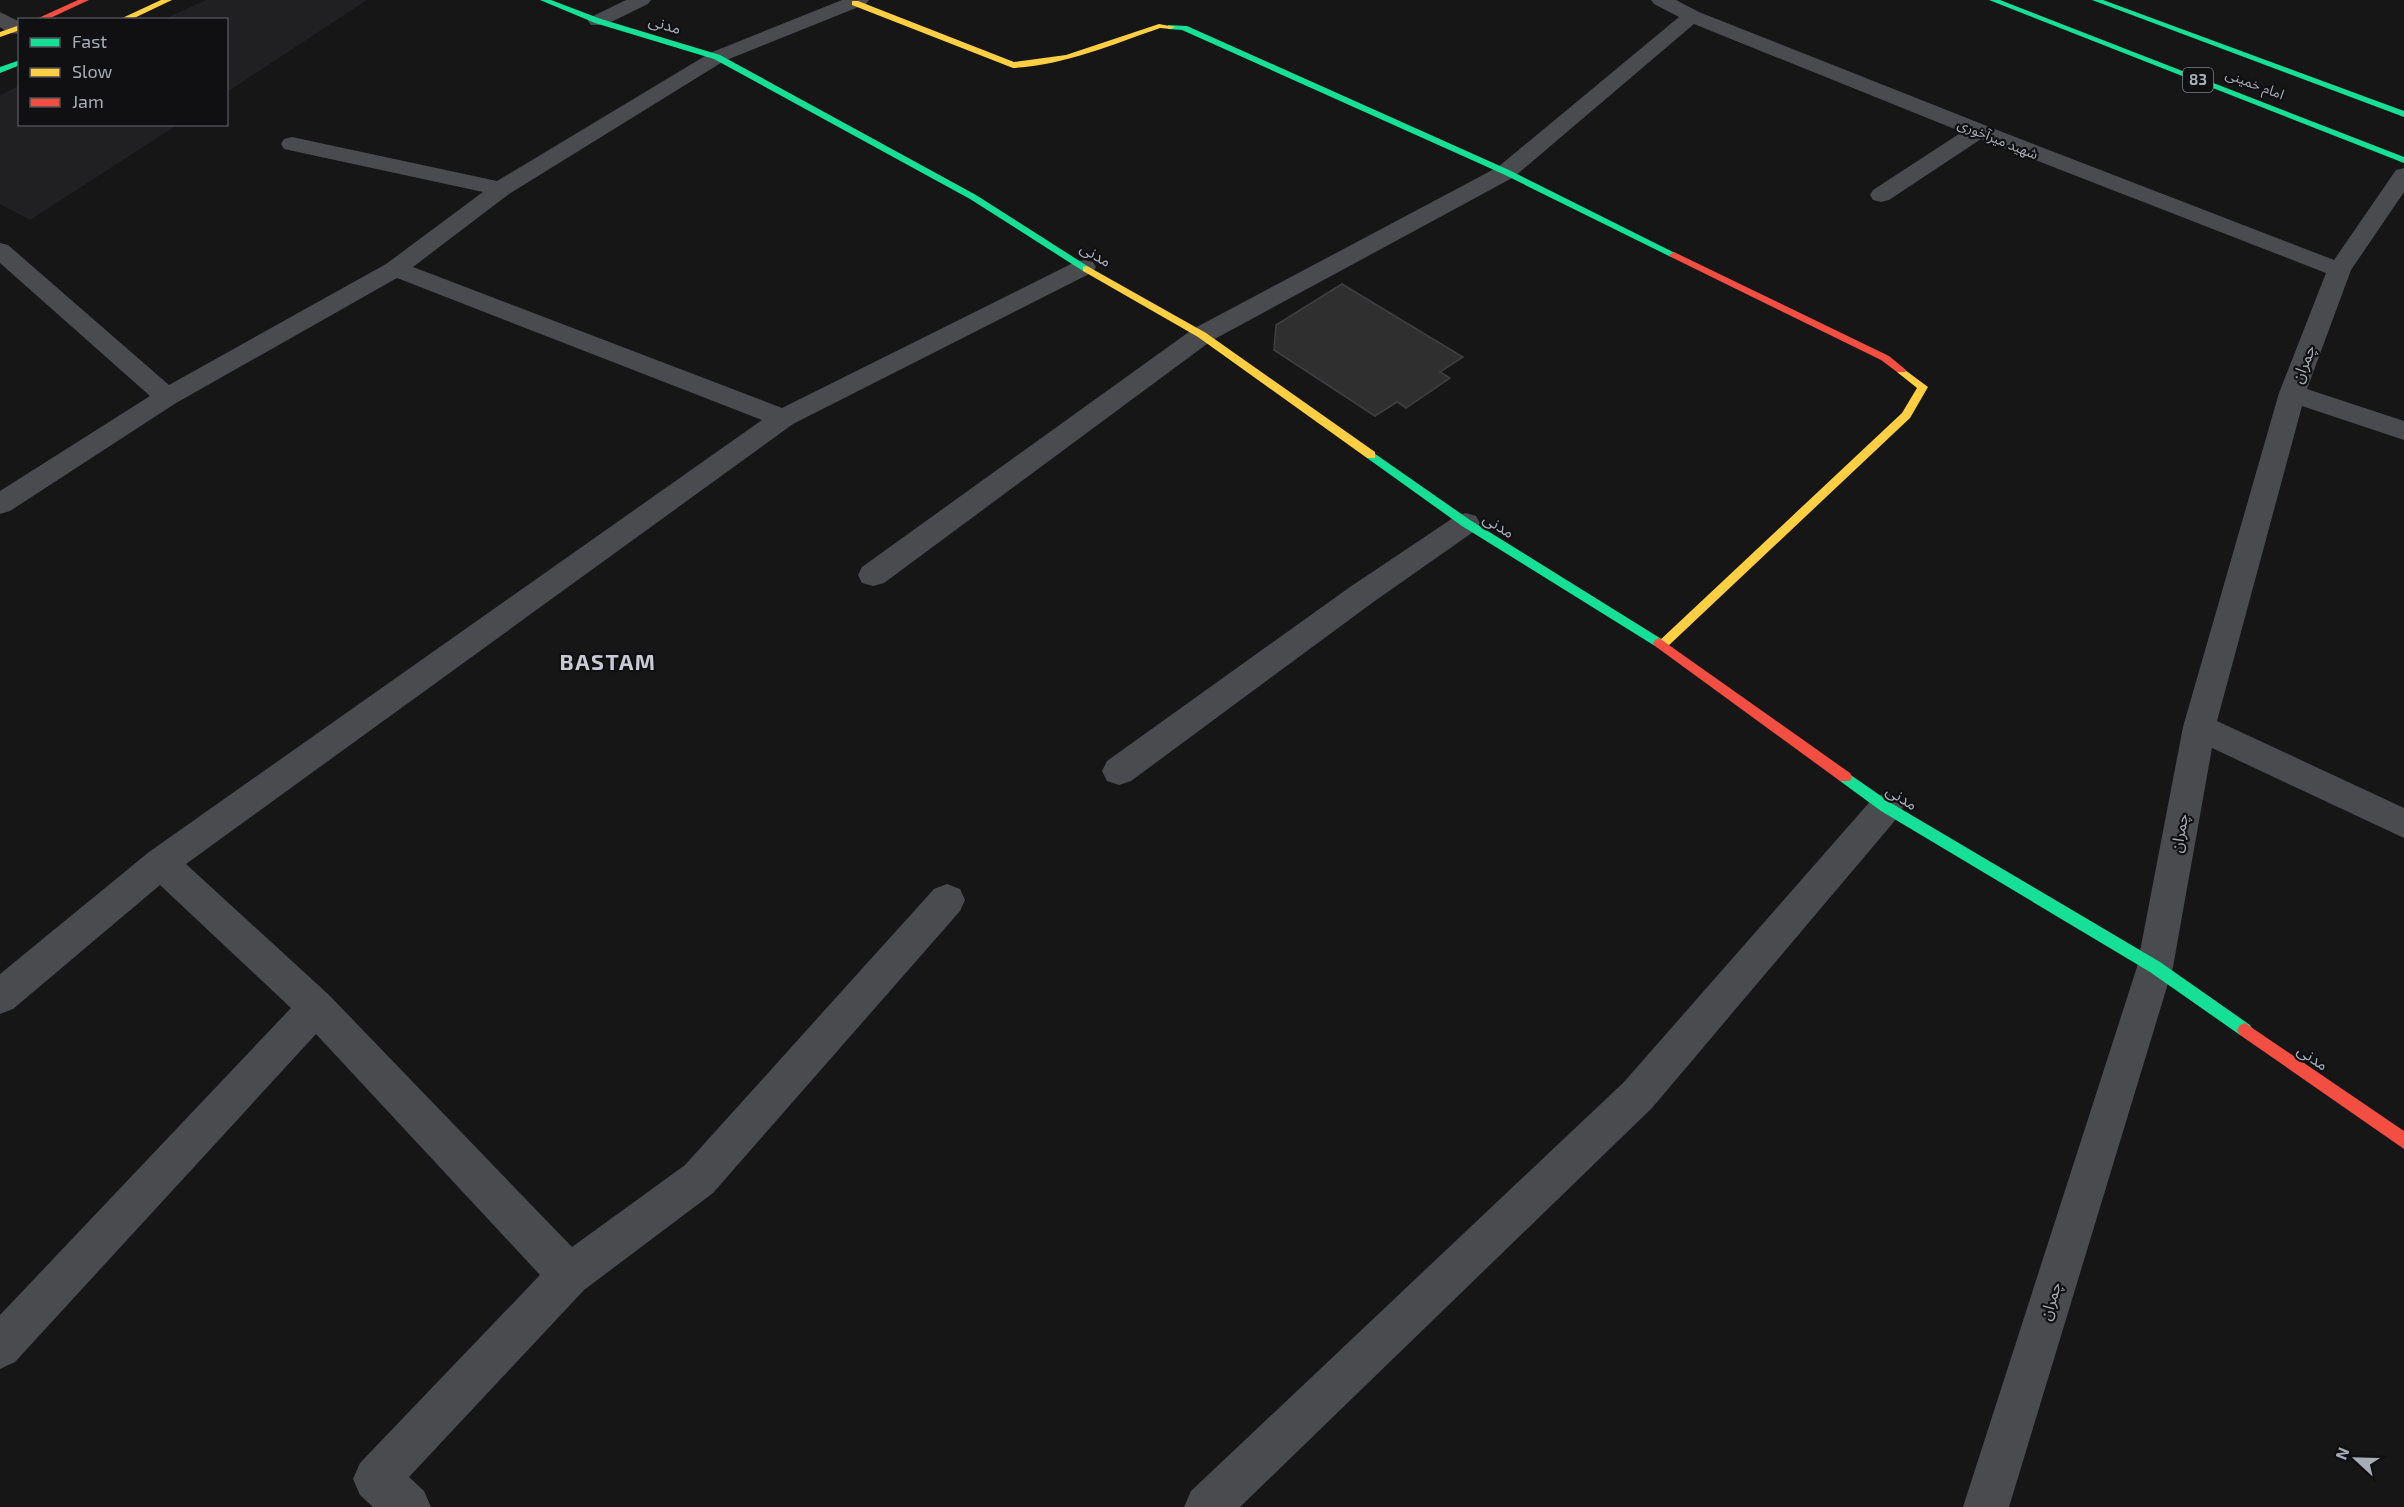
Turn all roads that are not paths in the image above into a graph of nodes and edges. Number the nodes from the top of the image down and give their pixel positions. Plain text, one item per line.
1 (85, 0) edge
2 (168, 0) edge
3 (544, 0) edge
4 (641, 0) edge
5 (1661, 0) edge
6 (1993, 0) edge
7 (2096, 0) edge
8 (857, 2) edge
9 (1692, 16) junction
10 (43, 18) edge
11 (127, 18) edge
12 (598, 21) junction
13 (717, 57) junction
14 (18, 63) edge
15 (0, 70) edge
16 (2404, 114) edge
17 (1979, 132) junction
18 (292, 144) dead end
19 (2404, 160) edge
20 (1506, 172) junction
21 (2404, 175) edge
22 (501, 189) junction
23 (1881, 195) dead end
24 (0, 250) edge
25 (1084, 267) junction
26 (395, 269) junction
27 (2339, 270) junction
28 (1202, 335) junction
29 (2292, 393) junction
30 (167, 397) junction
31 (783, 418) junction
32 (2404, 431) edge
33 (0, 504) edge
34 (1466, 523) junction
35 (873, 574) dead end
36 (1662, 645) junction
37 (2199, 727) junction
38 (1119, 771) dead end
39 (1886, 807) junction
40 (2404, 824) edge
41 (161, 863) junction
42 (947, 900) dead end
43 (2155, 967) junction
44 (0, 997) edge
45 (316, 1007) junction
46 (2404, 1141) edge
47 (569, 1275) junction
48 (0, 1347) edge
49 (408, 1507) edge
50 (1207, 1507) edge
51 (1986, 1507) edge

1 - 10 main road
2 - 11 main road
3 - 12 main road, مدنی
4 - 12 street
5 - 9 street, شهید میرآخوری
6 - 19 main road, امام خمینی / 83
7 - 16 main road, امام خمینی / 83
8 - 13 street
8 - 20 main road
9 - 17 street, شهید میرآخوری
9 - 20 street
12 - 13 main road, مدنی
13 - 22 street
13 - 25 main road, مدنی
14 - 15 main road
17 - 23 street
17 - 27 street, شهید میرآخوری
18 - 22 street
20 - 28 street
20 - 36 main road
21 - 27 street, چمران
22 - 26 street
24 - 30 street
25 - 28 main road, مدنی
25 - 31 street
26 - 30 street
26 - 31 street
27 - 29 street, چمران
28 - 34 main road, مدنی
28 - 35 street
29 - 32 street
29 - 37 street, چمران
30 - 33 street
31 - 41 street
34 - 36 main road, مدنی
34 - 38 street
36 - 39 main road, مدنی
37 - 40 street
37 - 43 street, چمران
39 - 43 main road, مدنی
39 - 50 street
41 - 44 street
41 - 45 street
42 - 47 street
43 - 46 main road, مدنی
43 - 51 street, چمران
45 - 47 street
45 - 48 street
47 - 49 street

